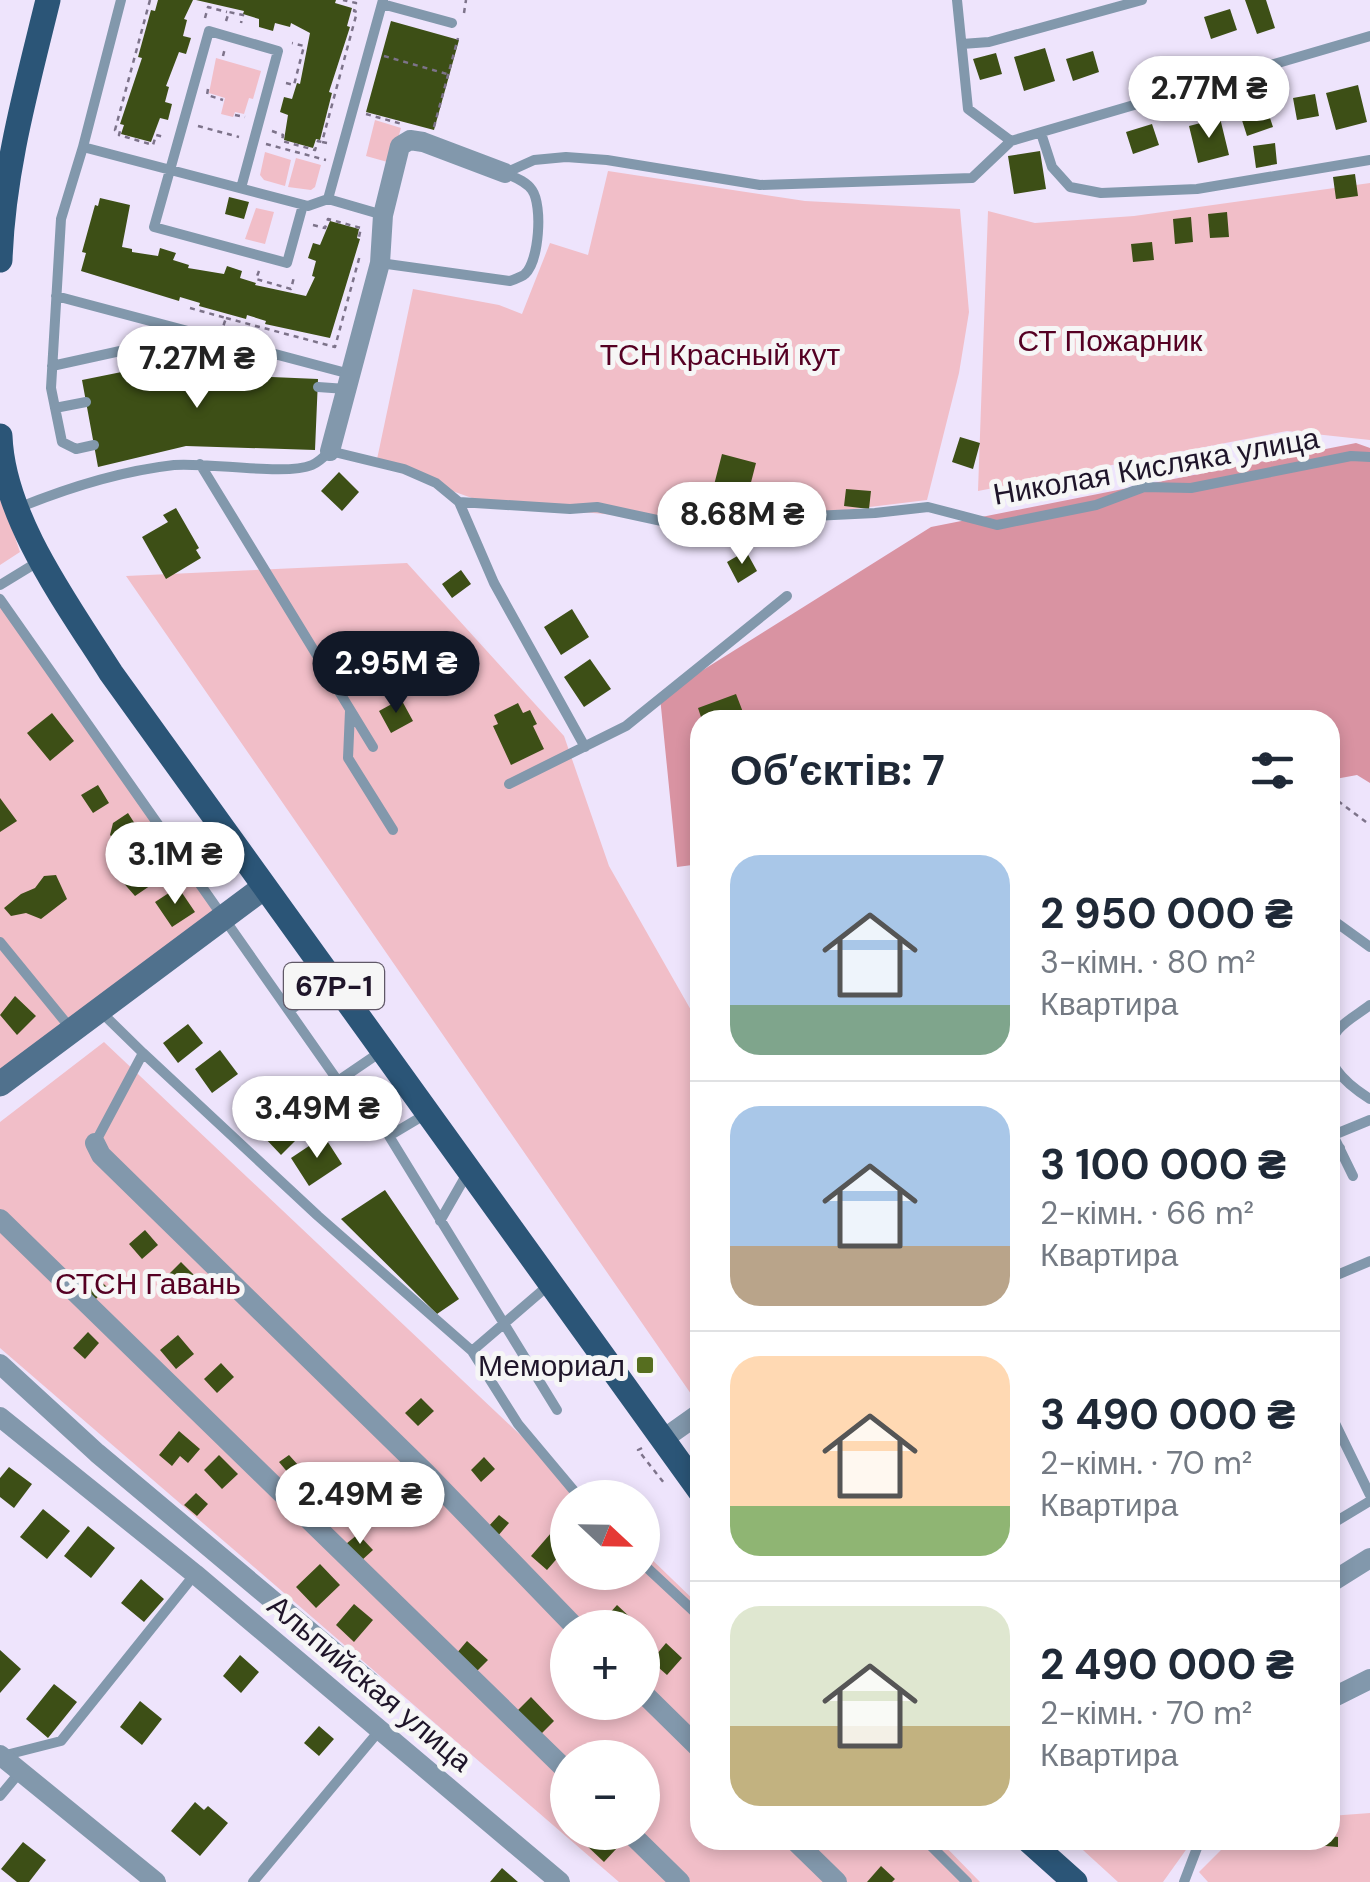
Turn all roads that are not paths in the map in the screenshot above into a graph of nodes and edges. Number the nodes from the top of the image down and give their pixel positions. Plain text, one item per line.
1 (48, 0) edge
2 (121, 0) edge
3 (957, 0) edge
4 (1142, 0) edge
5 (382, 2) edge
6 (457, 24) road end
7 (1370, 36) edge
8 (962, 44) junction
9 (1041, 133) junction
10 (1011, 142) junction
11 (83, 146) junction
12 (1370, 160) edge
13 (171, 170) junction
14 (505, 173) junction
15 (240, 188) junction
16 (328, 200) junction
17 (303, 205) junction
18 (1, 207) edge
19 (384, 215) junction
20 (0, 260) edge
21 (380, 263) junction
22 (56, 296) junction
23 (198, 334) junction
24 (52, 366) junction
25 (349, 382) junction
26 (318, 387) dead end
27 (86, 402) dead end
28 (55, 408) junction
29 (0, 436) edge
30 (328, 437) junction
31 (94, 444) dead end
32 (1370, 458) edge
33 (0, 461) edge
34 (200, 464) junction
35 (460, 502) junction
36 (18, 508) junction
37 (41, 560) junction
38 (0, 585) edge
39 (786, 596) dead end
40 (0, 599) edge
41 (350, 710) junction
42 (373, 747) dead end
43 (585, 747) junction
44 (509, 784) dead end
45 (392, 830) dead end
46 (263, 888) junction
47 (223, 918) junction
48 (1340, 925) edge
49 (0, 942) edge
50 (1370, 947) edge
51 (330, 980) junction
52 (1370, 1005) edge
53 (99, 1010) junction
54 (289, 1011) junction
55 (1340, 1028) edge
56 (72, 1031) junction
57 (142, 1052) junction
58 (382, 1052) junction
59 (1340, 1077) edge
60 (0, 1084) edge
61 (1370, 1100) edge
62 (427, 1113) junction
63 (1369, 1124) edge
64 (1340, 1132) edge
65 (95, 1143) joint
66 (1340, 1148) edge
67 (469, 1171) junction
68 (1353, 1176) dead end
69 (0, 1219) edge
70 (440, 1221) junction
71 (1370, 1260) edge
72 (1340, 1274) edge
73 (550, 1283) junction
74 (502, 1325) junction
75 (472, 1351) junction
76 (0, 1364) edge
77 (558, 1410) dead end
78 (0, 1417) edge
79 (690, 1419) edge
80 (1340, 1434) edge
81 (662, 1440) junction
82 (690, 1478) edge
83 (565, 1480) edge
84 (1370, 1498) edge
85 (1340, 1519) edge
86 (1370, 1558) edge
87 (195, 1574) junction
88 (1340, 1577) edge
89 (660, 1580) edge
90 (690, 1608) edge
91 (559, 1610) edge
92 (1370, 1678) edge
93 (370, 1682) dead end
94 (1340, 1694) edge
95 (660, 1709) edge
96 (380, 1730) junction
97 (690, 1738) edge
98 (550, 1754) edge
99 (1, 1756) edge
100 (20, 1771) junction
101 (0, 1796) edge
102 (647, 1850) edge
103 (804, 1850) edge
104 (935, 1850) edge
105 (1039, 1850) edge
106 (1196, 1850) edge
107 (156, 1882) edge
108 (253, 1882) edge
109 (560, 1882) edge
110 (680, 1882) edge
111 (837, 1882) edge
112 (967, 1882) edge
113 (1075, 1882) edge
114 (1184, 1882) edge

1 - 18 main road
2 - 11 lane
3 - 8 lane
4 - 8 lane
5 - 6 lane
5 - 16 lane
7 - 9 lane
8 - 10 lane
9 - 10 lane
9 - 12 lane
10 - 14 lane
11 - 13 lane
11 - 22 lane
13 - 15 lane
13 - 15 lane
13 - 17 lane
14 - 19 street
14 - 21 lane
15 - 17 lane
16 - 17 lane
16 - 19 lane
18 - 20 main road
19 - 21 street
21 - 25 street
22 - 23 lane
22 - 24 lane
23 - 24 lane
23 - 25 lane
24 - 28 lane
25 - 26 lane
25 - 30 street
27 - 28 lane
28 - 31 lane
29 - 33 main road, 67Р-1
30 - 34 lane
30 - 35 lane, Николая Кисляка улица
32 - 35 lane, Николая Кисляка улица
33 - 36 main road, 67Р-1
34 - 36 lane
34 - 41 lane
35 - 43 lane
36 - 37 main road, 67Р-1
37 - 38 lane
37 - 46 main road, 67Р-1
39 - 43 lane
40 - 47 lane
41 - 42 lane
41 - 45 lane
43 - 44 lane
46 - 47 main road
46 - 51 main road, 67Р-1
47 - 53 main road
47 - 54 lane
48 - 50 lane
49 - 56 lane
51 - 54 lane
51 - 58 main road, 67Р-1
52 - 55 lane
53 - 56 main road
53 - 57 lane
54 - 58 lane
56 - 60 main road
57 - 65 lane
57 - 75 lane
58 - 62 main road, 67Р-1
59 - 61 lane
62 - 67 main road, 67Р-1
62 - 70 lane
63 - 64 lane
65 - 91 street
66 - 68 lane
67 - 70 lane
67 - 73 main road, 67Р-1
69 - 98 street
70 - 74 lane
71 - 72 lane
73 - 74 lane
73 - 81 main road, 67Р-1
74 - 75 lane
74 - 77 lane
75 - 83 lane
76 - 93 street
78 - 87 street, Альпийская улица
79 - 81 street
80 - 84 lane
81 - 82 main road, 67Р-1
84 - 85 lane
86 - 88 street
87 - 96 street, Альпийская улица
87 - 99 lane
89 - 90 lane
92 - 94 street
95 - 97 street
96 - 108 lane
96 - 109 street, Альпийская улица
99 - 100 street
100 - 101 lane
100 - 107 street
102 - 110 street
103 - 111 street
104 - 112 lane
105 - 113 main road
106 - 114 lane

